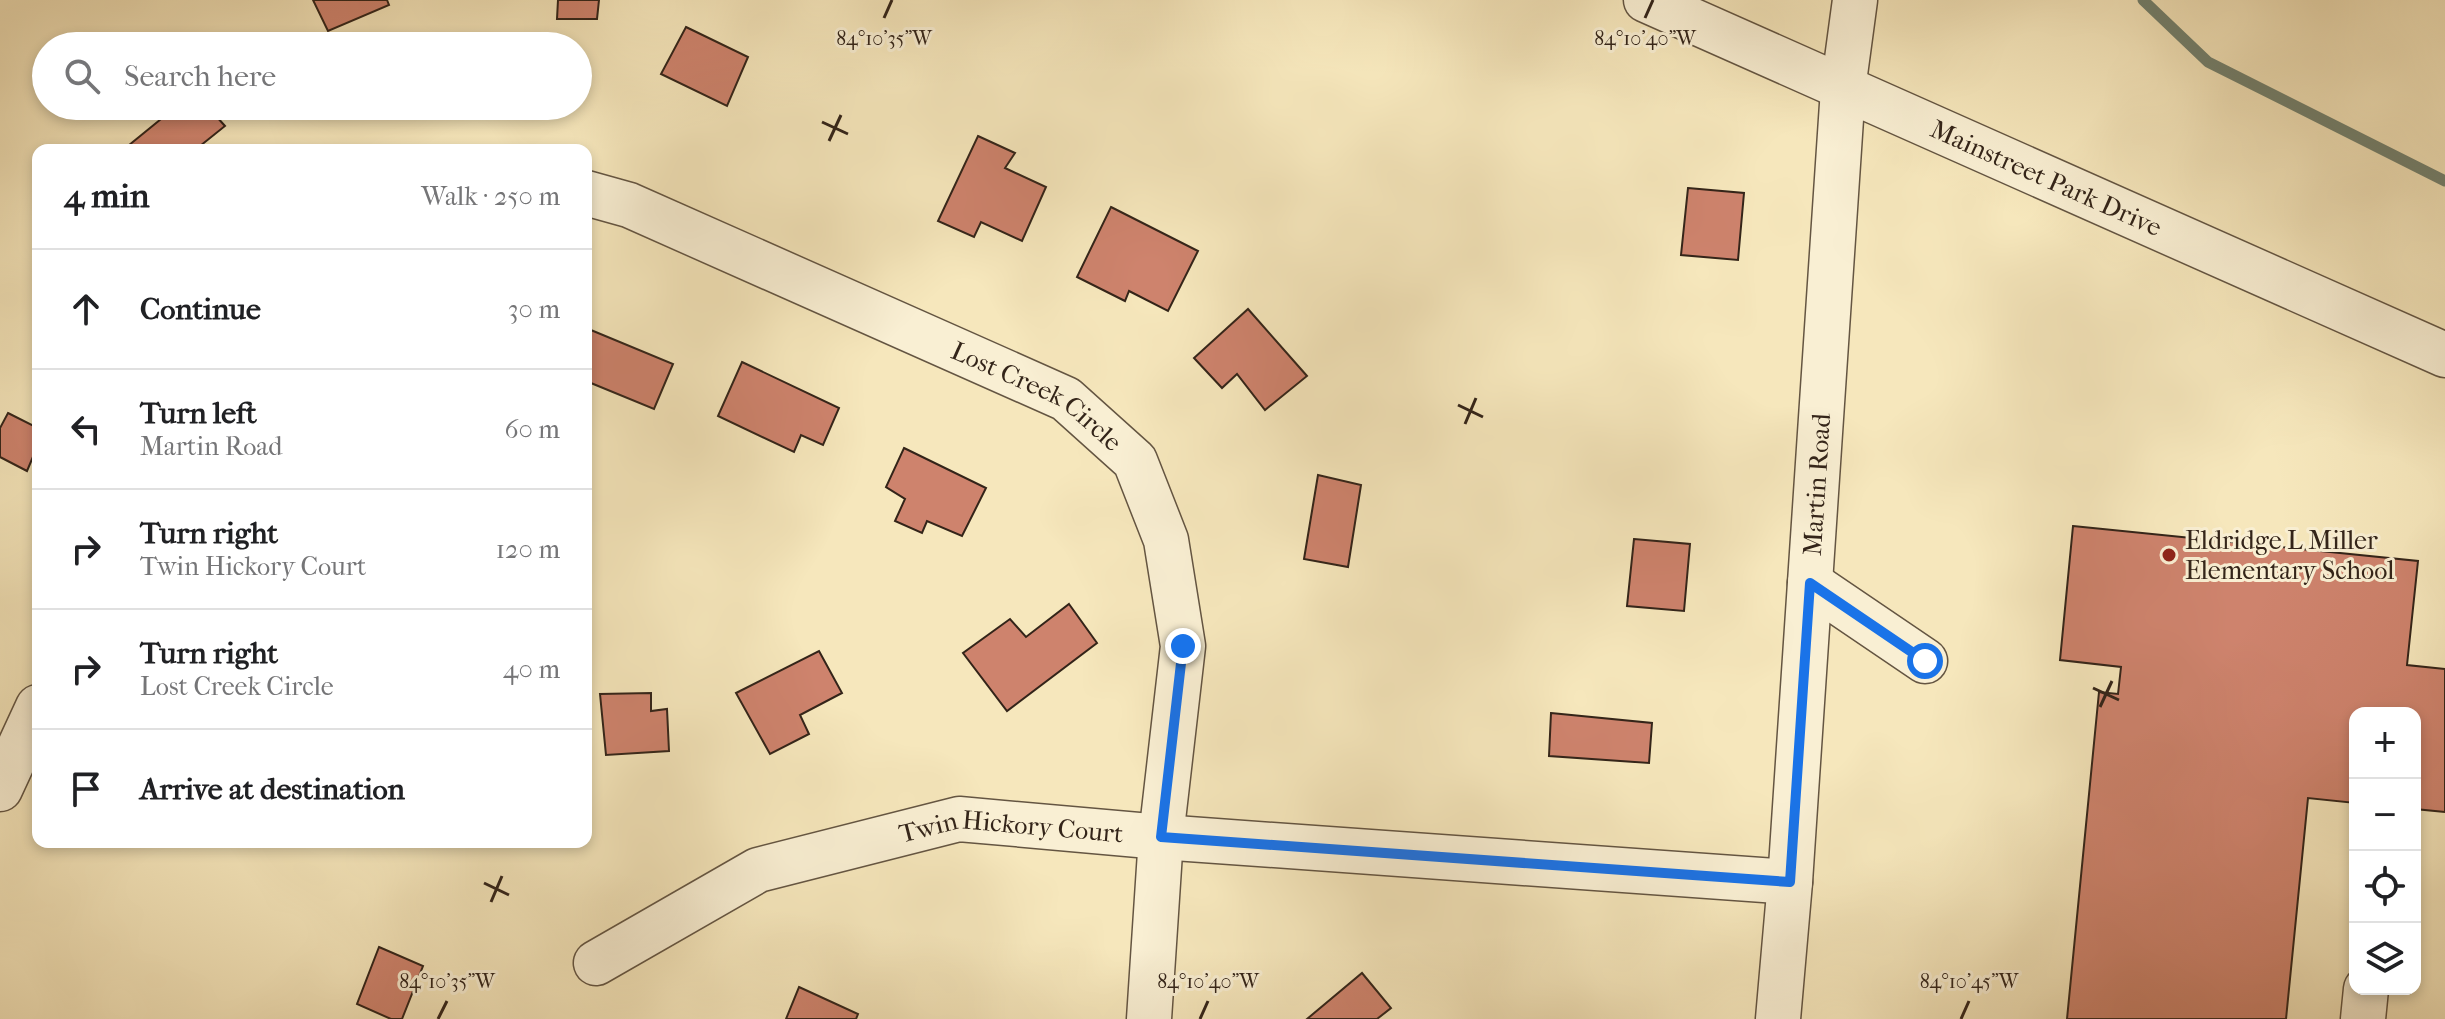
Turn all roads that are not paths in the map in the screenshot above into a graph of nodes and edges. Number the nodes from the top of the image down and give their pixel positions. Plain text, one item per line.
1 (1646, 0) edge
2 (1855, 0) edge
3 (1843, 89) junction
4 (592, 195) edge
5 (2445, 355) edge
6 (1810, 583) junction
7 (1925, 661) dead end
8 (32, 720) edge
9 (0, 789) edge
10 (1161, 837) junction
11 (1790, 882) junction
12 (596, 963) dead end
13 (2365, 995) edge
14 (1149, 1019) edge
15 (1778, 1019) edge
16 (2363, 1019) edge

1 - 3 street, Mainstreet Park Drive
2 - 3 street, Martin Road
3 - 5 street, Mainstreet Park Drive
3 - 6 street, Martin Road
4 - 10 street, Lost Creek Circle
6 - 7 street
6 - 11 street, Martin Road
8 - 9 street
10 - 11 street, Twin Hickory Court
10 - 12 street, Twin Hickory Court
10 - 14 street, Lost Creek Circle
11 - 15 street, Martin Road
13 - 16 street

